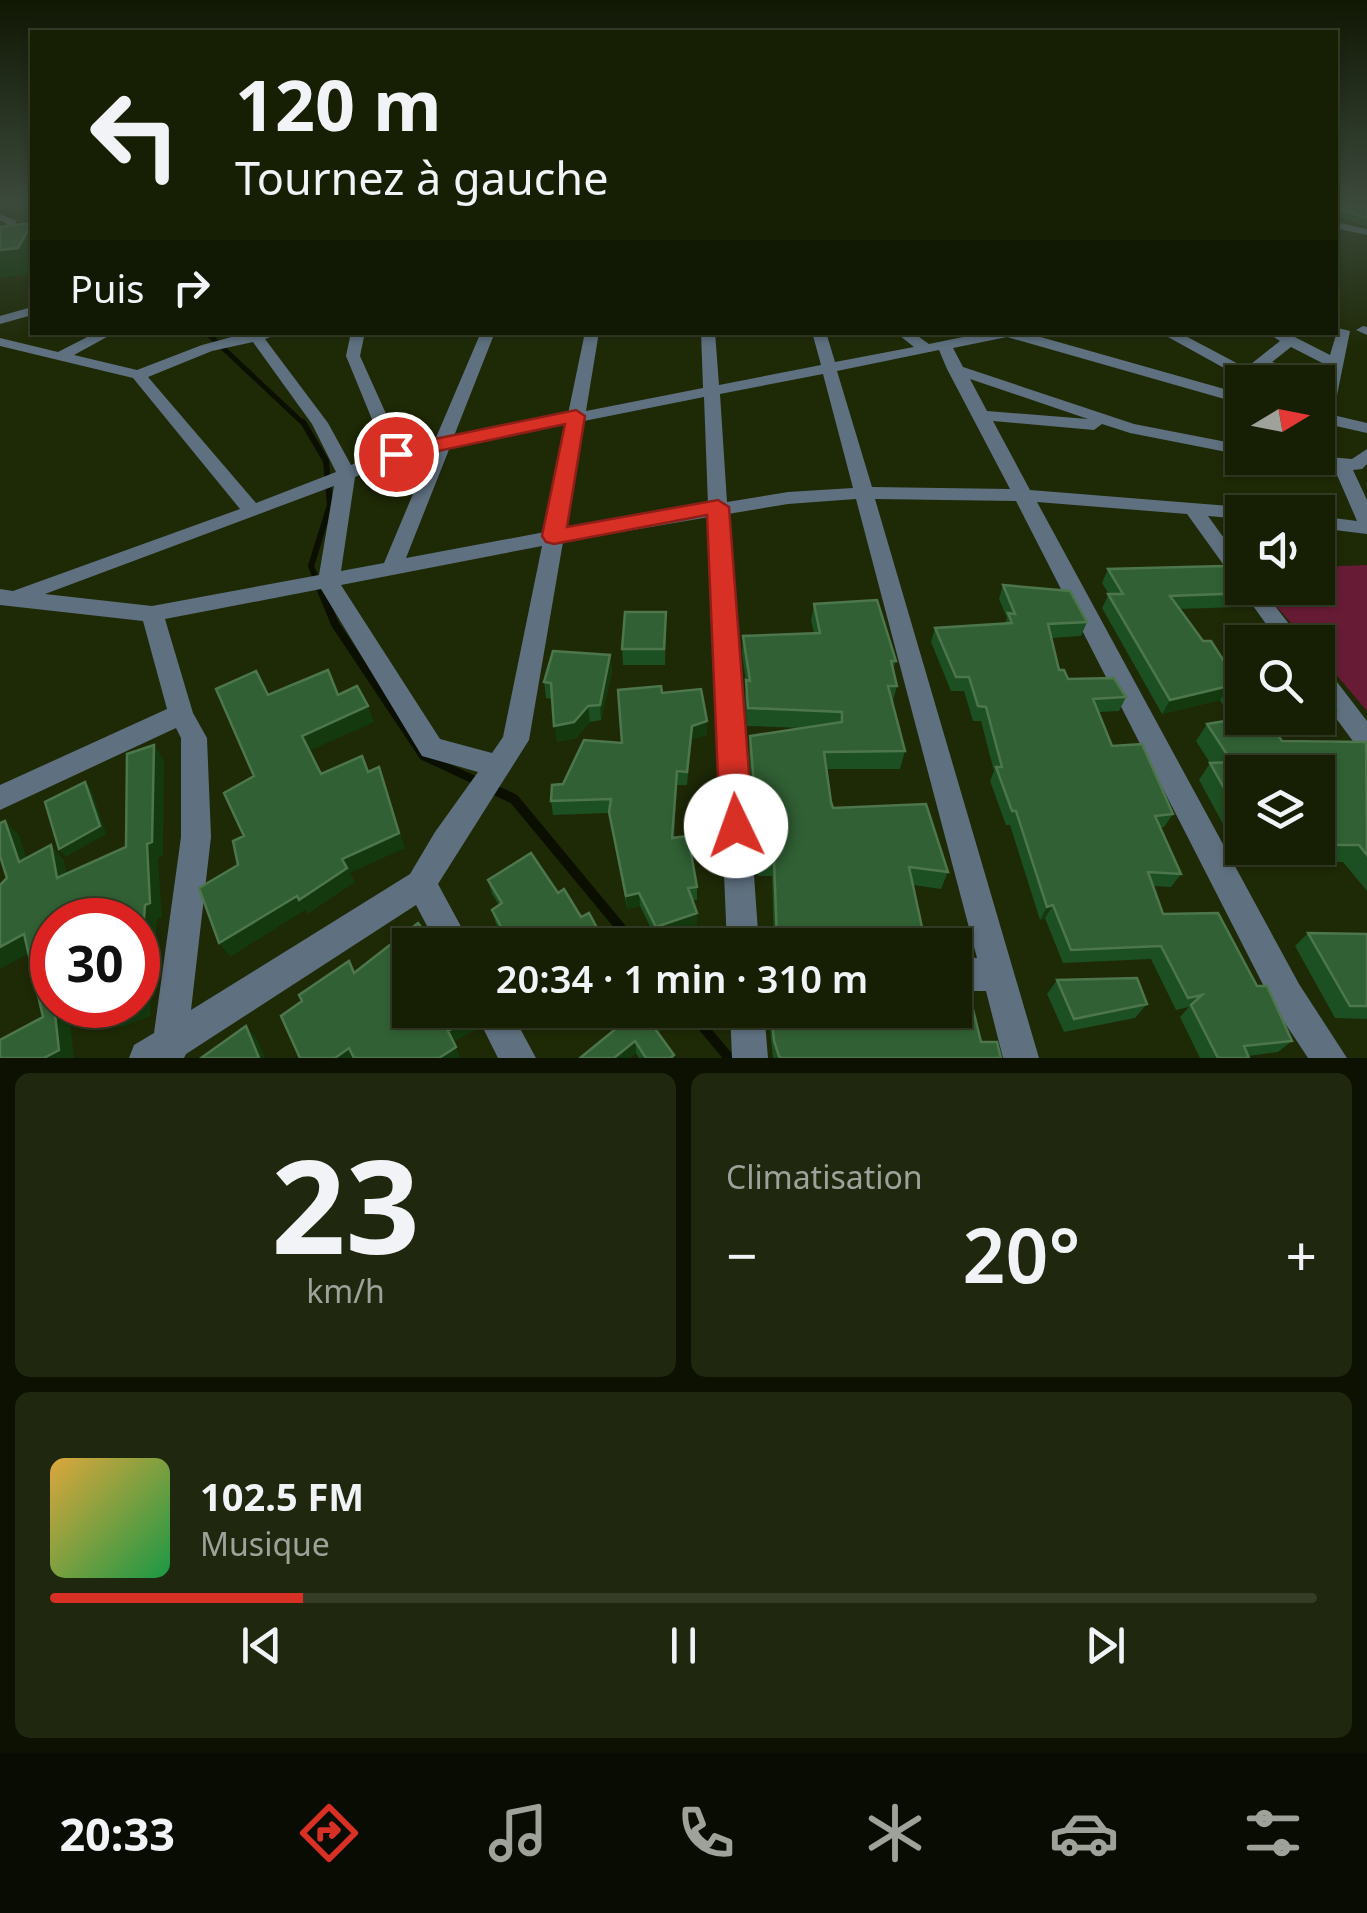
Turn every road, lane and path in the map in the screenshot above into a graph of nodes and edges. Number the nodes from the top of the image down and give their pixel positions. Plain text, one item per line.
1 (30, 312) edge
2 (0, 320) edge
3 (1342, 331) dead end
4 (103, 335) edge
5 (357, 335) edge
6 (487, 335) edge
7 (591, 335) edge
8 (708, 335) edge
9 (820, 335) edge
10 (907, 335) edge
11 (1004, 335) edge
12 (1017, 335) edge
13 (1171, 335) edge
14 (1278, 335) edge
15 (240, 336) edge
16 (1289, 341) junction
17 (0, 342) edge
18 (943, 355) junction
19 (59, 357) junction
20 (1334, 363) joint
21 (1261, 364) junction
22 (1265, 365) edge
23 (830, 371) junction
24 (138, 375) junction
25 (712, 392) junction
26 (1225, 394) edge
27 (982, 415) junction
28 (576, 416) junction
29 (1335, 421) edge
30 (1130, 428) junction
31 (1367, 428) edge
32 (444, 441) junction
33 (1225, 447) edge
34 (396, 454) junction
35 (1367, 454) edge
36 (1335, 465) edge
37 (1342, 466) junction
38 (343, 474) junction
39 (864, 493) junction
40 (1024, 495) junction
41 (718, 507) junction
42 (1192, 508) junction
43 (252, 510) junction
44 (1225, 512) edge
45 (1335, 523) edge
46 (1367, 524) edge
47 (554, 536) junction
48 (1225, 554) edge
49 (391, 570) junction
50 (317, 584) junction
51 (5, 599) edge
52 (1263, 605) edge
53 (152, 614) junction
54 (1278, 625) edge
55 (1335, 698) edge
56 (181, 714) junction
57 (1367, 740) edge
58 (487, 778) junction
59 (0, 798) edge
60 (421, 884) junction
61 (446, 928) edge
62 (742, 928) edge
63 (972, 974) edge
64 (998, 974) junction
65 (502, 1028) edge
66 (748, 1028) edge
67 (162, 1053) edge
68 (518, 1058) edge
69 (750, 1058) edge
70 (1021, 1058) edge
71 (1329, 1058) edge

1 - 2 street
3 - 20 street
4 - 19 street
5 - 34 street
6 - 32 street
7 - 28 street
8 - 25 street
9 - 23 street
10 - 18 street
11 - 18 street
12 - 26 street
13 - 21 street
14 - 16 street
15 - 24 street
15 - 38 street
16 - 20 street
16 - 21 street
17 - 19 street
18 - 23 street
18 - 27 street
18 - 30 street
19 - 24 street
21 - 22 street
23 - 25 street
23 - 39 street
24 - 43 street
25 - 28 street
25 - 41 street
27 - 30 street
27 - 40 street
28 - 32 street
28 - 47 street
29 - 31 street
30 - 33 street
32 - 34 street
32 - 49 street
34 - 38 street
35 - 37 street
36 - 37 street
37 - 46 street
38 - 43 street
38 - 50 street
39 - 40 street
39 - 41 street
39 - 64 street
40 - 42 street
40 - 71 street
41 - 47 street
41 - 62 street
42 - 44 street
42 - 48 street
43 - 51 street
45 - 46 street
47 - 49 street
47 - 58 street
49 - 50 street
50 - 53 street
50 - 58 street
51 - 53 street
52 - 54 street
53 - 56 street
55 - 57 street
56 - 59 street
56 - 67 street
58 - 60 street
60 - 61 street
60 - 67 street
63 - 64 street
64 - 70 street
65 - 68 street
66 - 69 street

